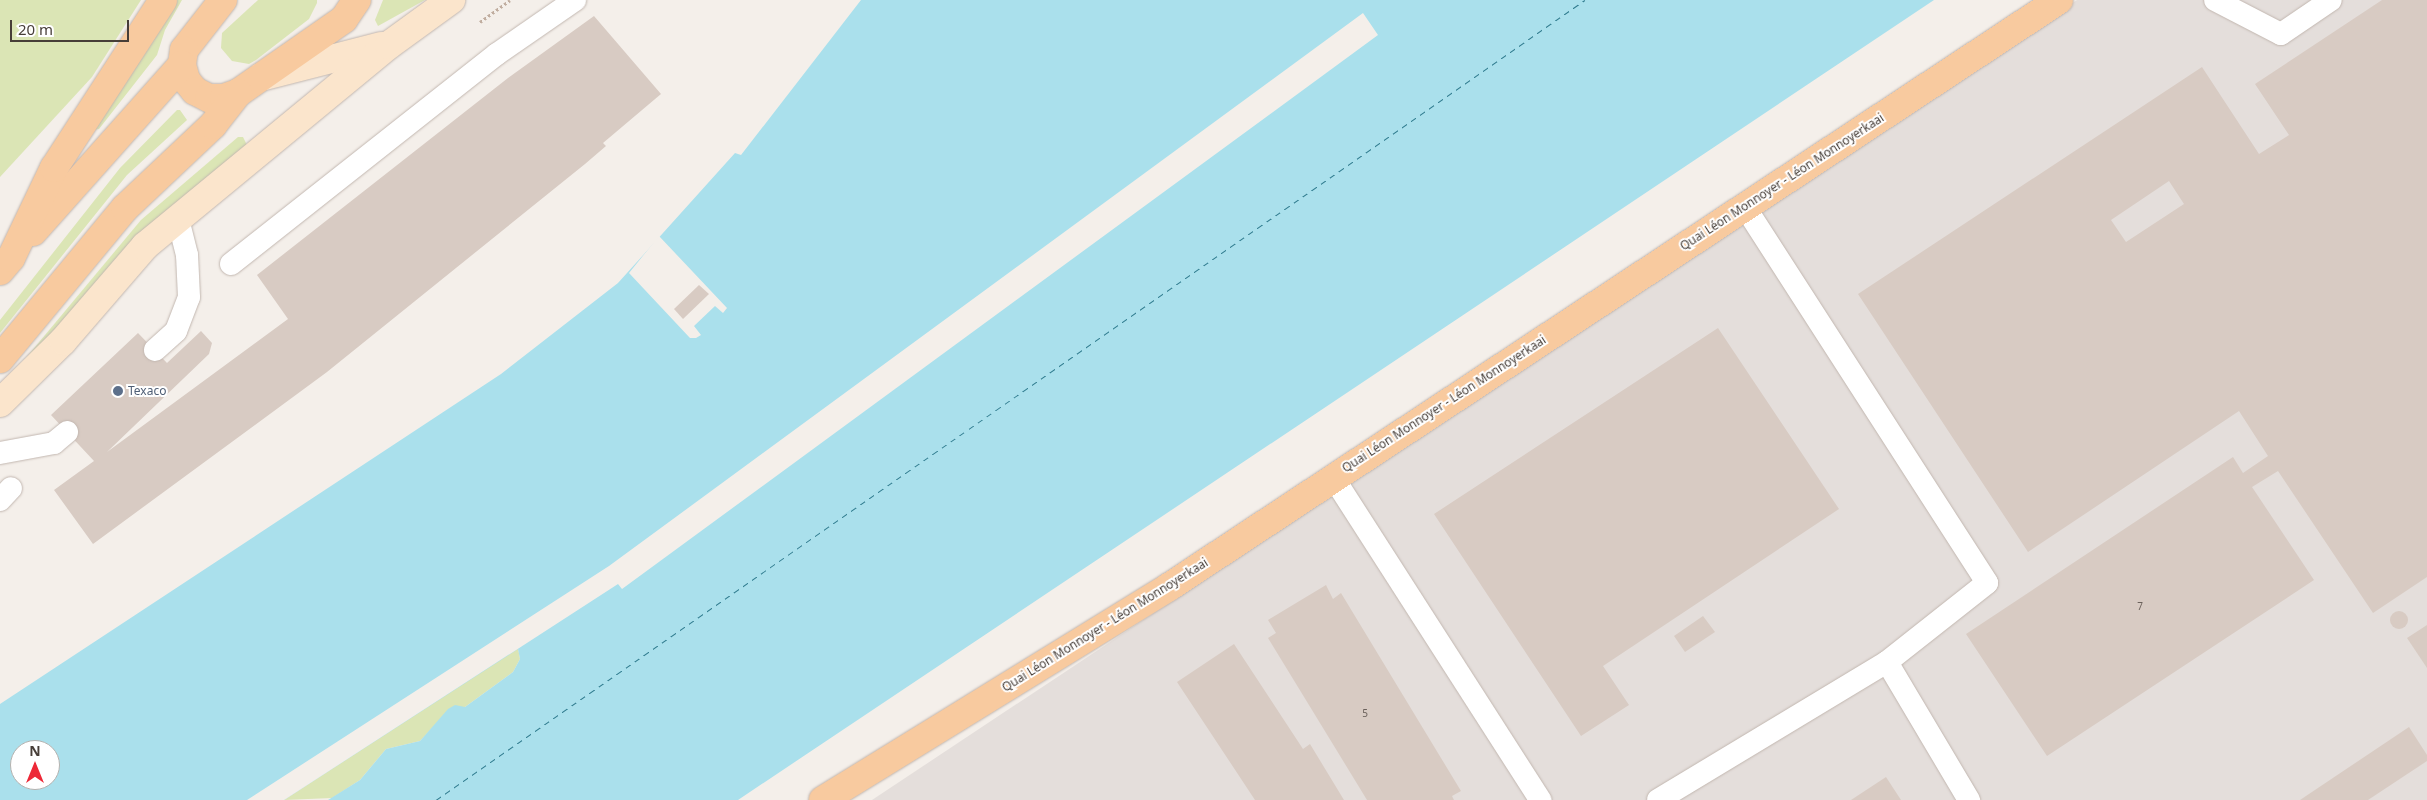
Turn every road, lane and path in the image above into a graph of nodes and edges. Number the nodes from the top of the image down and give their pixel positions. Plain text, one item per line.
1 (163, 0) edge
2 (207, 0) edge
3 (223, 0) edge
4 (357, 0) edge
5 (451, 0) edge
6 (575, 0) edge
7 (2059, 0) edge
8 (2215, 0) edge
9 (2331, 0) edge
10 (192, 38) junction
11 (389, 44) junction
12 (182, 65) junction
13 (249, 85) junction
14 (1744, 207) junction
15 (178, 219) junction
16 (5, 264) edge
17 (231, 264) dead end
18 (155, 350) dead end
19 (0, 358) edge
20 (0, 403) edge
21 (67, 432) dead end
22 (0, 453) edge
23 (1333, 477) junction
24 (1887, 662) junction
25 (823, 800) edge
26 (1540, 800) edge
27 (1658, 800) edge
28 (1969, 800) edge

1 - 16 main road
2 - 10 main road
3 - 10 main road
4 - 13 main road
5 - 11 main road
6 - 17 lane
7 - 14 main road, Quai Léon Monnoyer - Léon Monnoyerkaai
8 - 9 lane
10 - 12 main road
11 - 13 main road
11 - 15 main road
12 - 13 main road
12 - 16 main road
13 - 19 main road
14 - 23 main road, Quai Léon Monnoyer - Léon Monnoyerkaai
14 - 24 lane
15 - 18 lane
15 - 20 main road
21 - 22 lane
23 - 25 main road, Quai Léon Monnoyer - Léon Monnoyerkaai
23 - 26 lane
24 - 27 lane
24 - 28 lane

